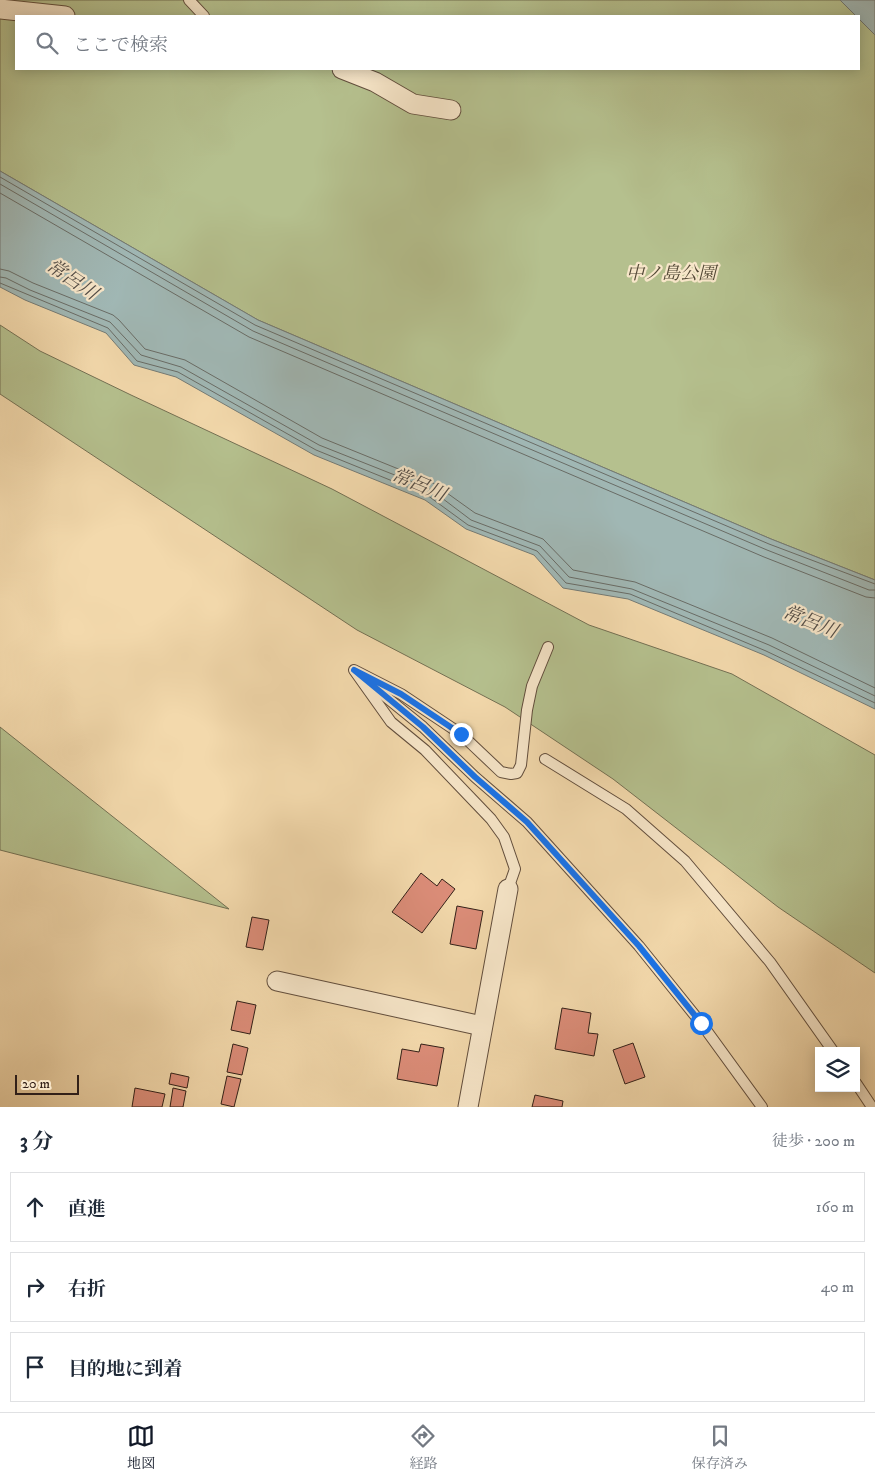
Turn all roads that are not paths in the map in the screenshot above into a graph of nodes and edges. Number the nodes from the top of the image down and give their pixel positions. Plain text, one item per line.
1 (189, 0) edge
2 (0, 9) edge
3 (56, 15) edge
4 (203, 15) edge
5 (345, 70) edge
6 (450, 110) dead end
7 (548, 647) dead end
8 (354, 670) junction
9 (545, 759) dead end
10 (508, 889) joint
11 (277, 981) dead end
12 (482, 1026) junction
13 (830, 1047) edge
14 (860, 1090) edge
15 (468, 1107) edge
16 (762, 1107) edge
17 (872, 1107) edge

1 - 4 lane
2 - 3 street
5 - 6 street
7 - 8 lane
8 - 10 lane
8 - 16 lane
9 - 13 lane
10 - 12 street
11 - 12 street
12 - 15 street
14 - 17 lane

